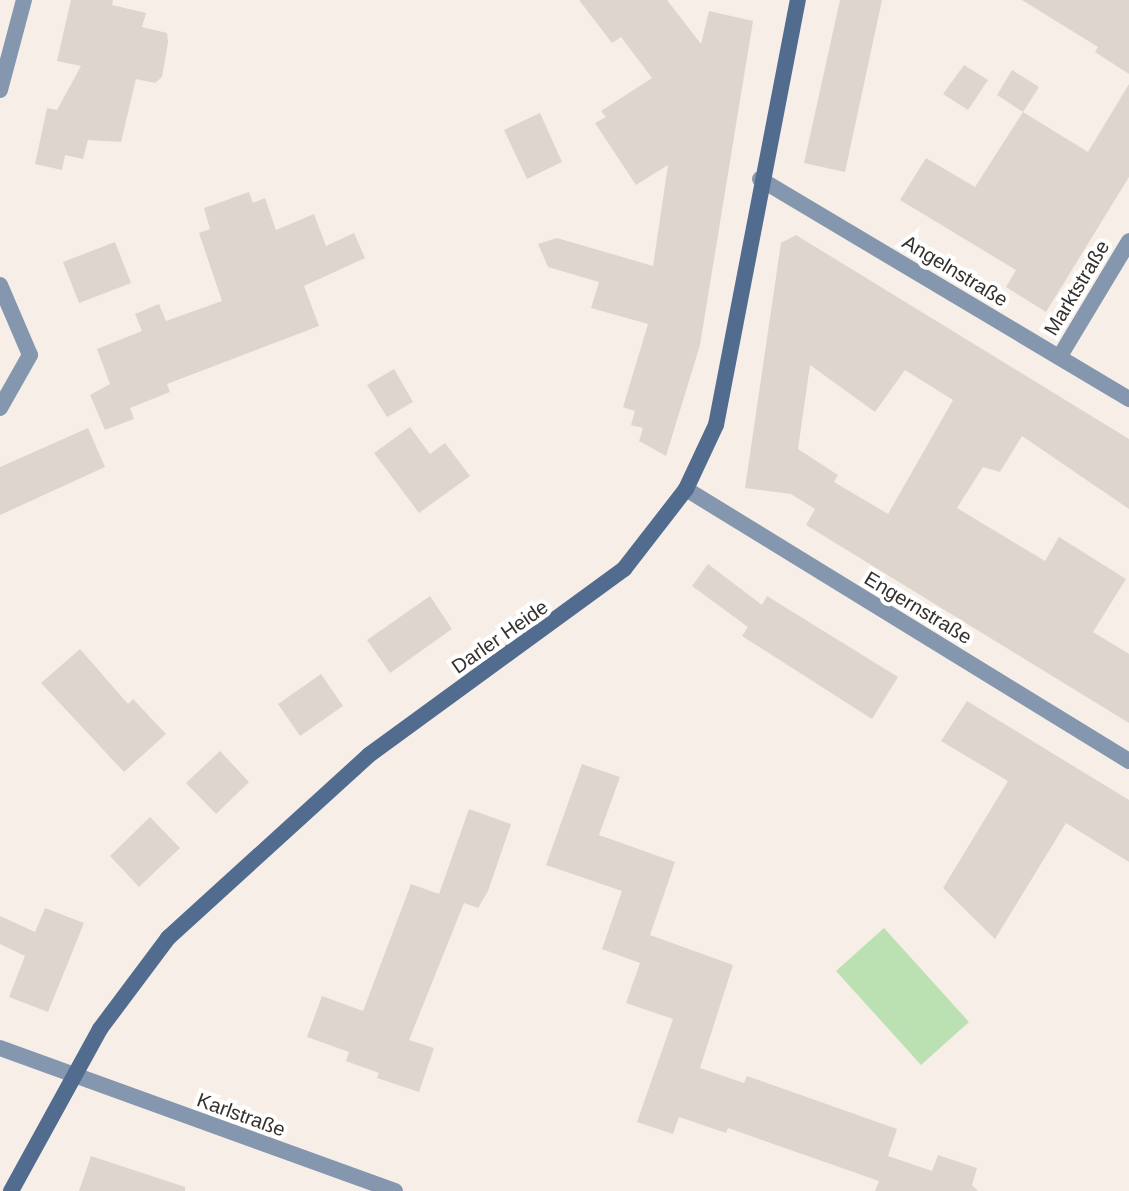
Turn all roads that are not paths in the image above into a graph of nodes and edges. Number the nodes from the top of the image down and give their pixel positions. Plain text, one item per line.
1 (24, 0) edge
2 (798, 0) edge
3 (0, 90) edge
4 (760, 179) junction
5 (1129, 241) edge
6 (0, 285) edge
7 (1060, 356) junction
8 (1129, 399) edge
9 (0, 408) edge
10 (686, 489) junction
11 (1129, 761) edge
12 (0, 1048) edge
13 (74, 1077) junction
14 (11, 1191) edge
15 (395, 1191) edge

1 - 3 street
2 - 4 street, Darler Heide
4 - 7 street, Angelnstraße
4 - 10 street, Darler Heide
5 - 7 street, Marktstraße
6 - 9 street
7 - 8 street, Angelnstraße
10 - 11 street, Engernstraße
10 - 13 street, Darler Heide
12 - 13 street, Karlstraße
13 - 14 street, Darler Heide
13 - 15 street, Karlstraße

